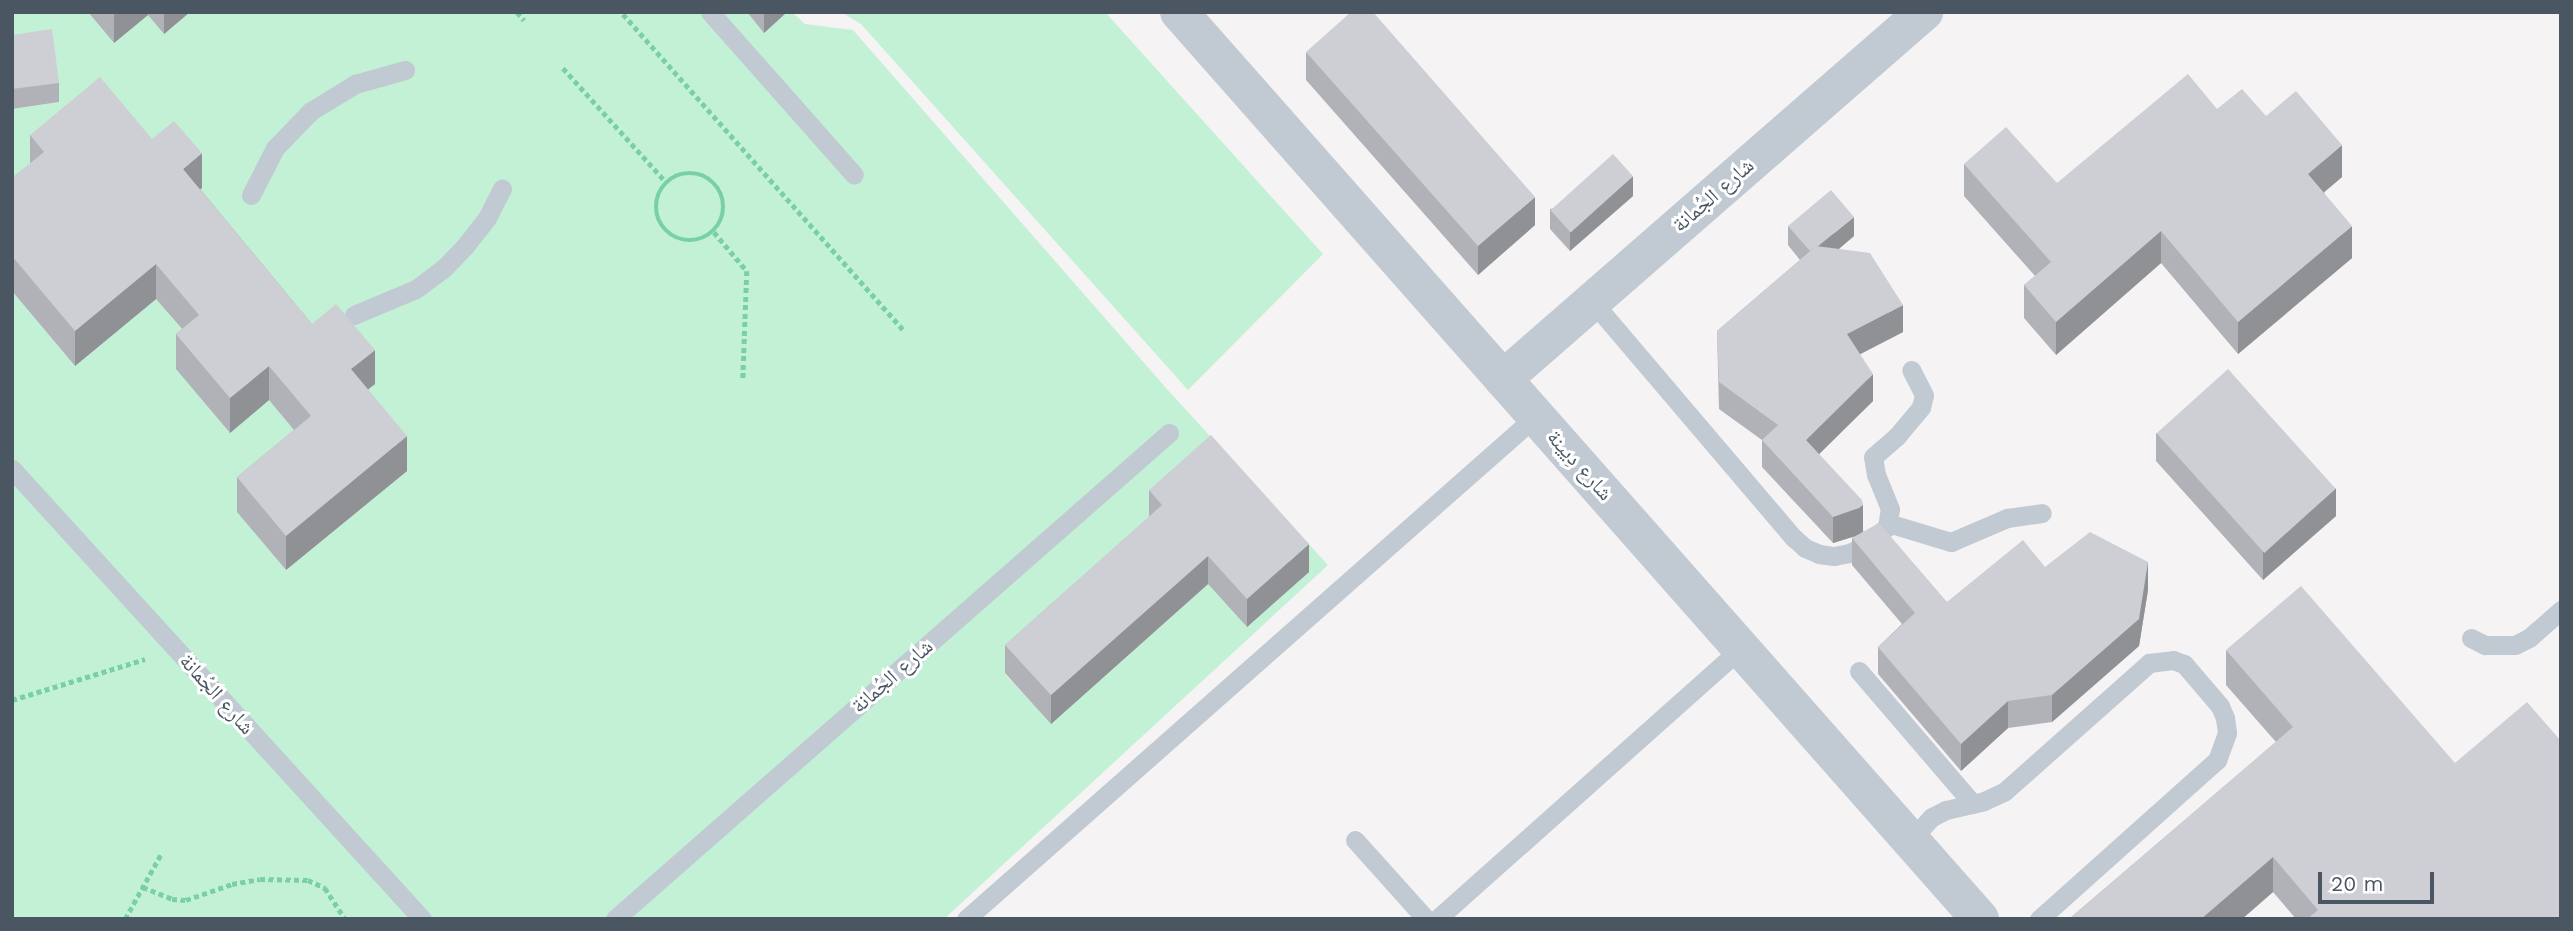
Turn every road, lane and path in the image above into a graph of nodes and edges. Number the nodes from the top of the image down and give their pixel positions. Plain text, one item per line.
1 (517, 12) edge
2 (710, 12) edge
3 (1179, 12) edge
4 (1924, 12) edge
5 (623, 13) edge
6 (524, 20) dead end
7 (563, 68) dead end
8 (405, 70) dead end
9 (853, 175) dead end
10 (666, 182) junction
11 (502, 189) dead end
12 (251, 195) dead end
13 (714, 232) junction
14 (1592, 301) junction
15 (354, 314) dead end
16 (904, 330) dead end
17 (1911, 370) dead end
18 (743, 379) dead end
19 (1503, 379) junction
20 (1536, 416) junction
21 (1169, 433) dead end
22 (12, 469) edge
23 (2042, 513) dead end
24 (1888, 523) junction
25 (2561, 610) edge
26 (2471, 638) dead end
27 (1741, 648) junction
28 (176, 649) junction
29 (1859, 671) dead end
30 (12, 700) edge
31 (1973, 804) junction
32 (1355, 840) dead end
33 (1911, 840) junction
34 (161, 854) dead end
35 (143, 887) junction
36 (1963, 910) edge
37 (124, 919) edge
38 (345, 919) edge
39 (422, 919) edge
40 (615, 919) edge
41 (966, 919) edge
42 (1426, 919) edge
43 (1437, 919) edge
44 (2039, 919) edge

1 - 6 path
2 - 9 lane
3 - 19 street, شارع دِيينة
4 - 14 street, شارع الجُمانة
5 - 16 path
7 - 10 path
8 - 12 lane
10 - 13 path
10 - 13 path
11 - 15 lane
13 - 18 path
14 - 19 street, شارع الجُمانة
14 - 24 lane
17 - 24 lane
19 - 20 street, شارع دِيينة
20 - 27 street, شارع دِيينة
20 - 41 lane
21 - 40 lane, شارع الجُمانة
22 - 28 lane, شارع الجُمانة
23 - 24 lane
25 - 26 lane
27 - 33 street, شارع دِيينة
27 - 43 lane
28 - 30 path
28 - 39 lane, شارع الجُمانة
29 - 31 lane
31 - 33 lane
31 - 44 lane
32 - 42 lane
33 - 36 street, شارع دِيينة
34 - 35 path
35 - 37 path
35 - 38 path

